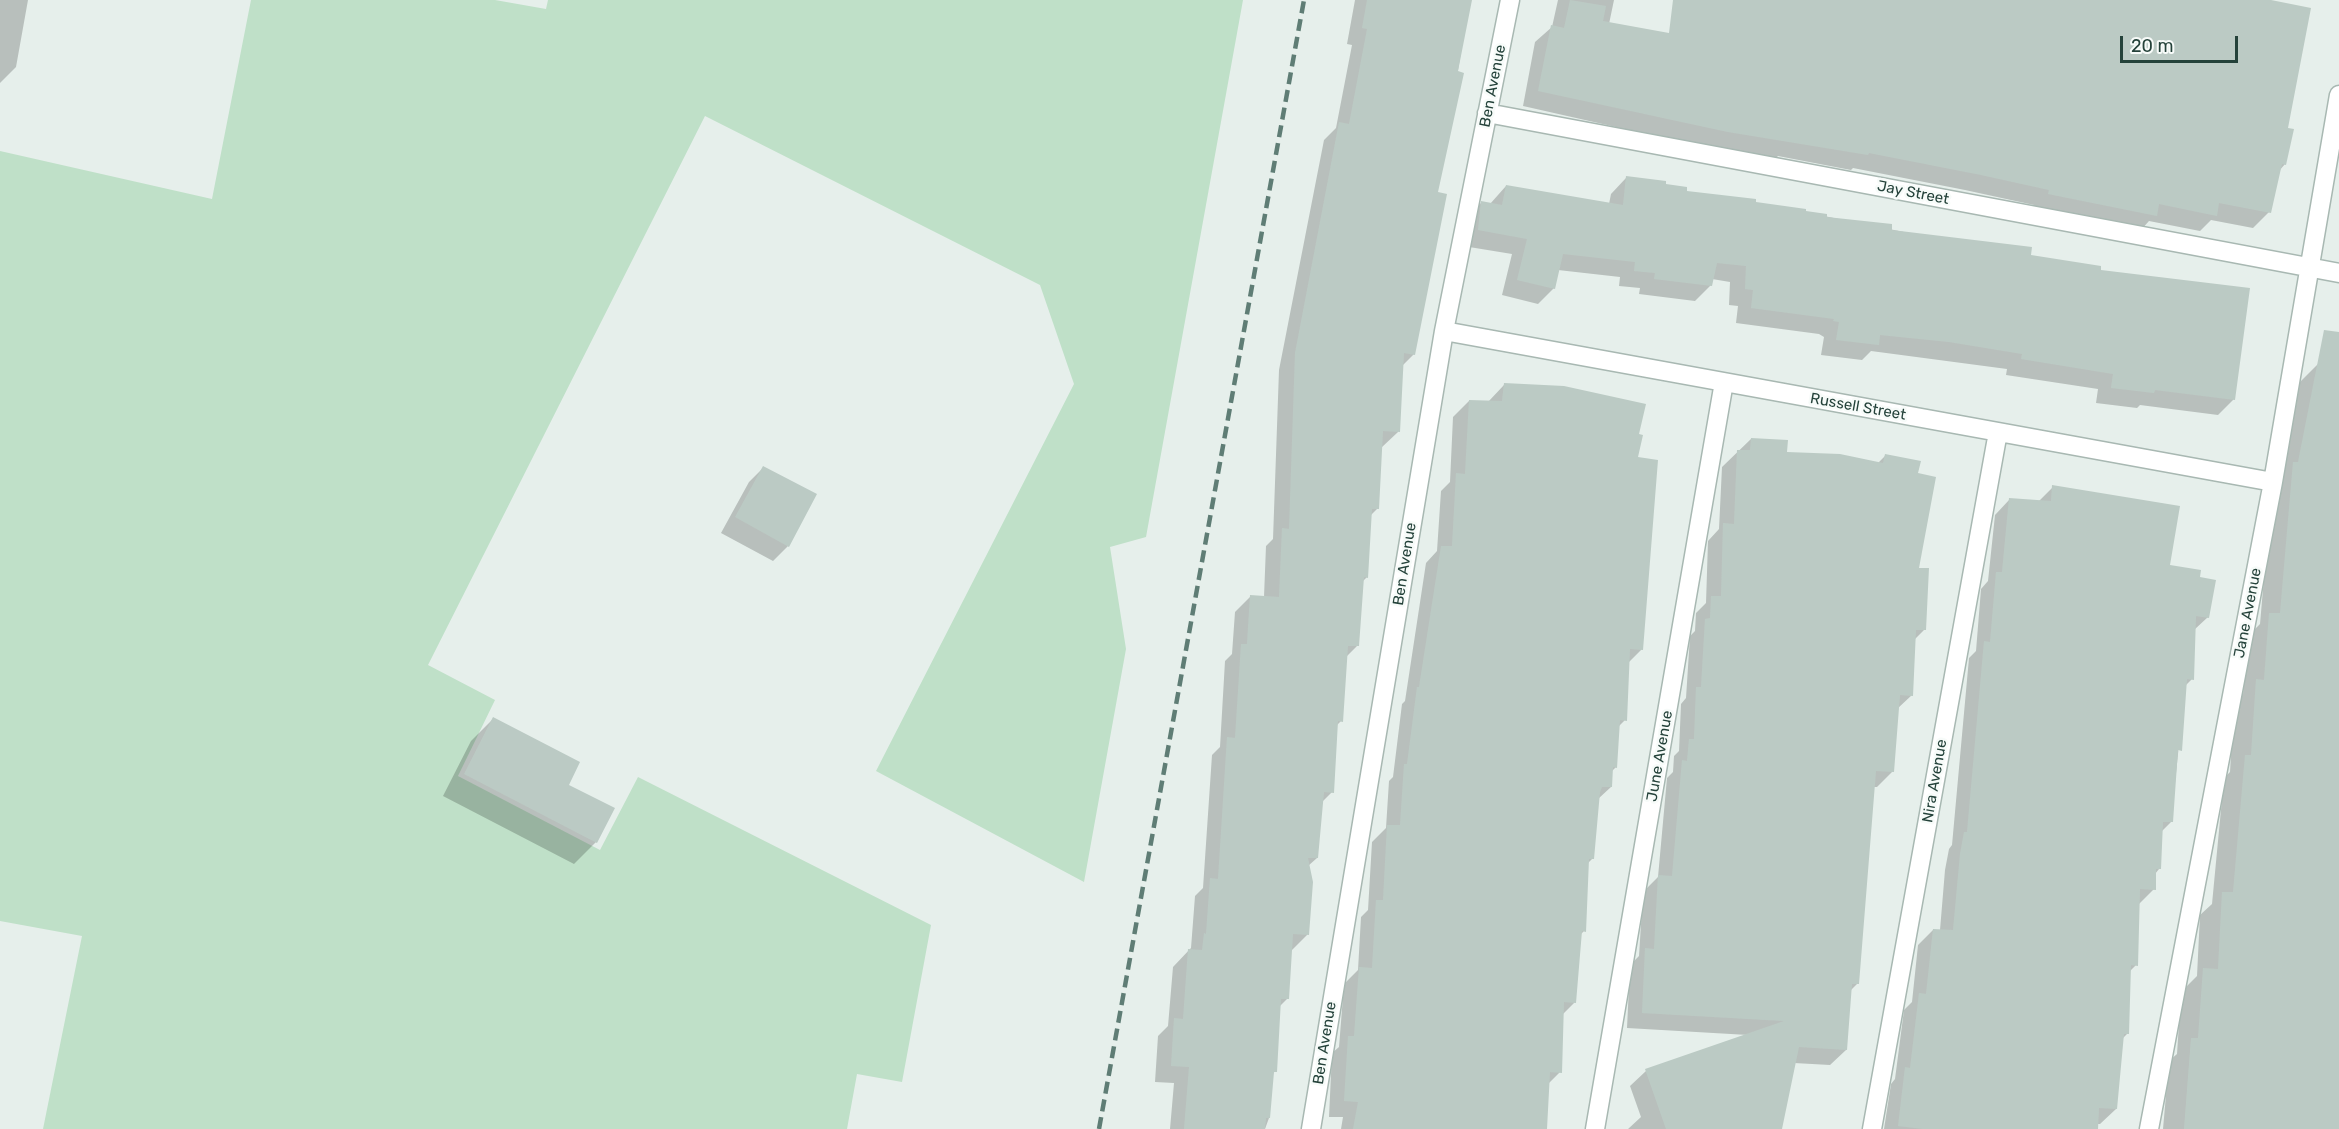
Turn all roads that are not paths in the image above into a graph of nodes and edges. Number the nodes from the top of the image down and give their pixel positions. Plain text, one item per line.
1 (1510, 0) edge
2 (2339, 95) edge
3 (1487, 113) junction
4 (2308, 267) junction
5 (2339, 273) edge
6 (1444, 330) junction
7 (1724, 382) junction
8 (1998, 432) junction
9 (2273, 482) junction
10 (1311, 1129) edge
11 (1595, 1129) edge
12 (1872, 1129) edge
13 (2149, 1129) edge

1 - 3 street, Ben Avenue
2 - 4 street, Jane Avenue
3 - 4 street, Jay Street
3 - 6 street, Ben Avenue
4 - 5 street, Jay Street
4 - 9 street, Jane Avenue
6 - 7 street, Russell Street
6 - 10 street, Ben Avenue
7 - 8 street, Russell Street
7 - 11 street, June Avenue
8 - 9 street, Russell Street
8 - 12 street, Nira Avenue
9 - 13 street, Jane Avenue

